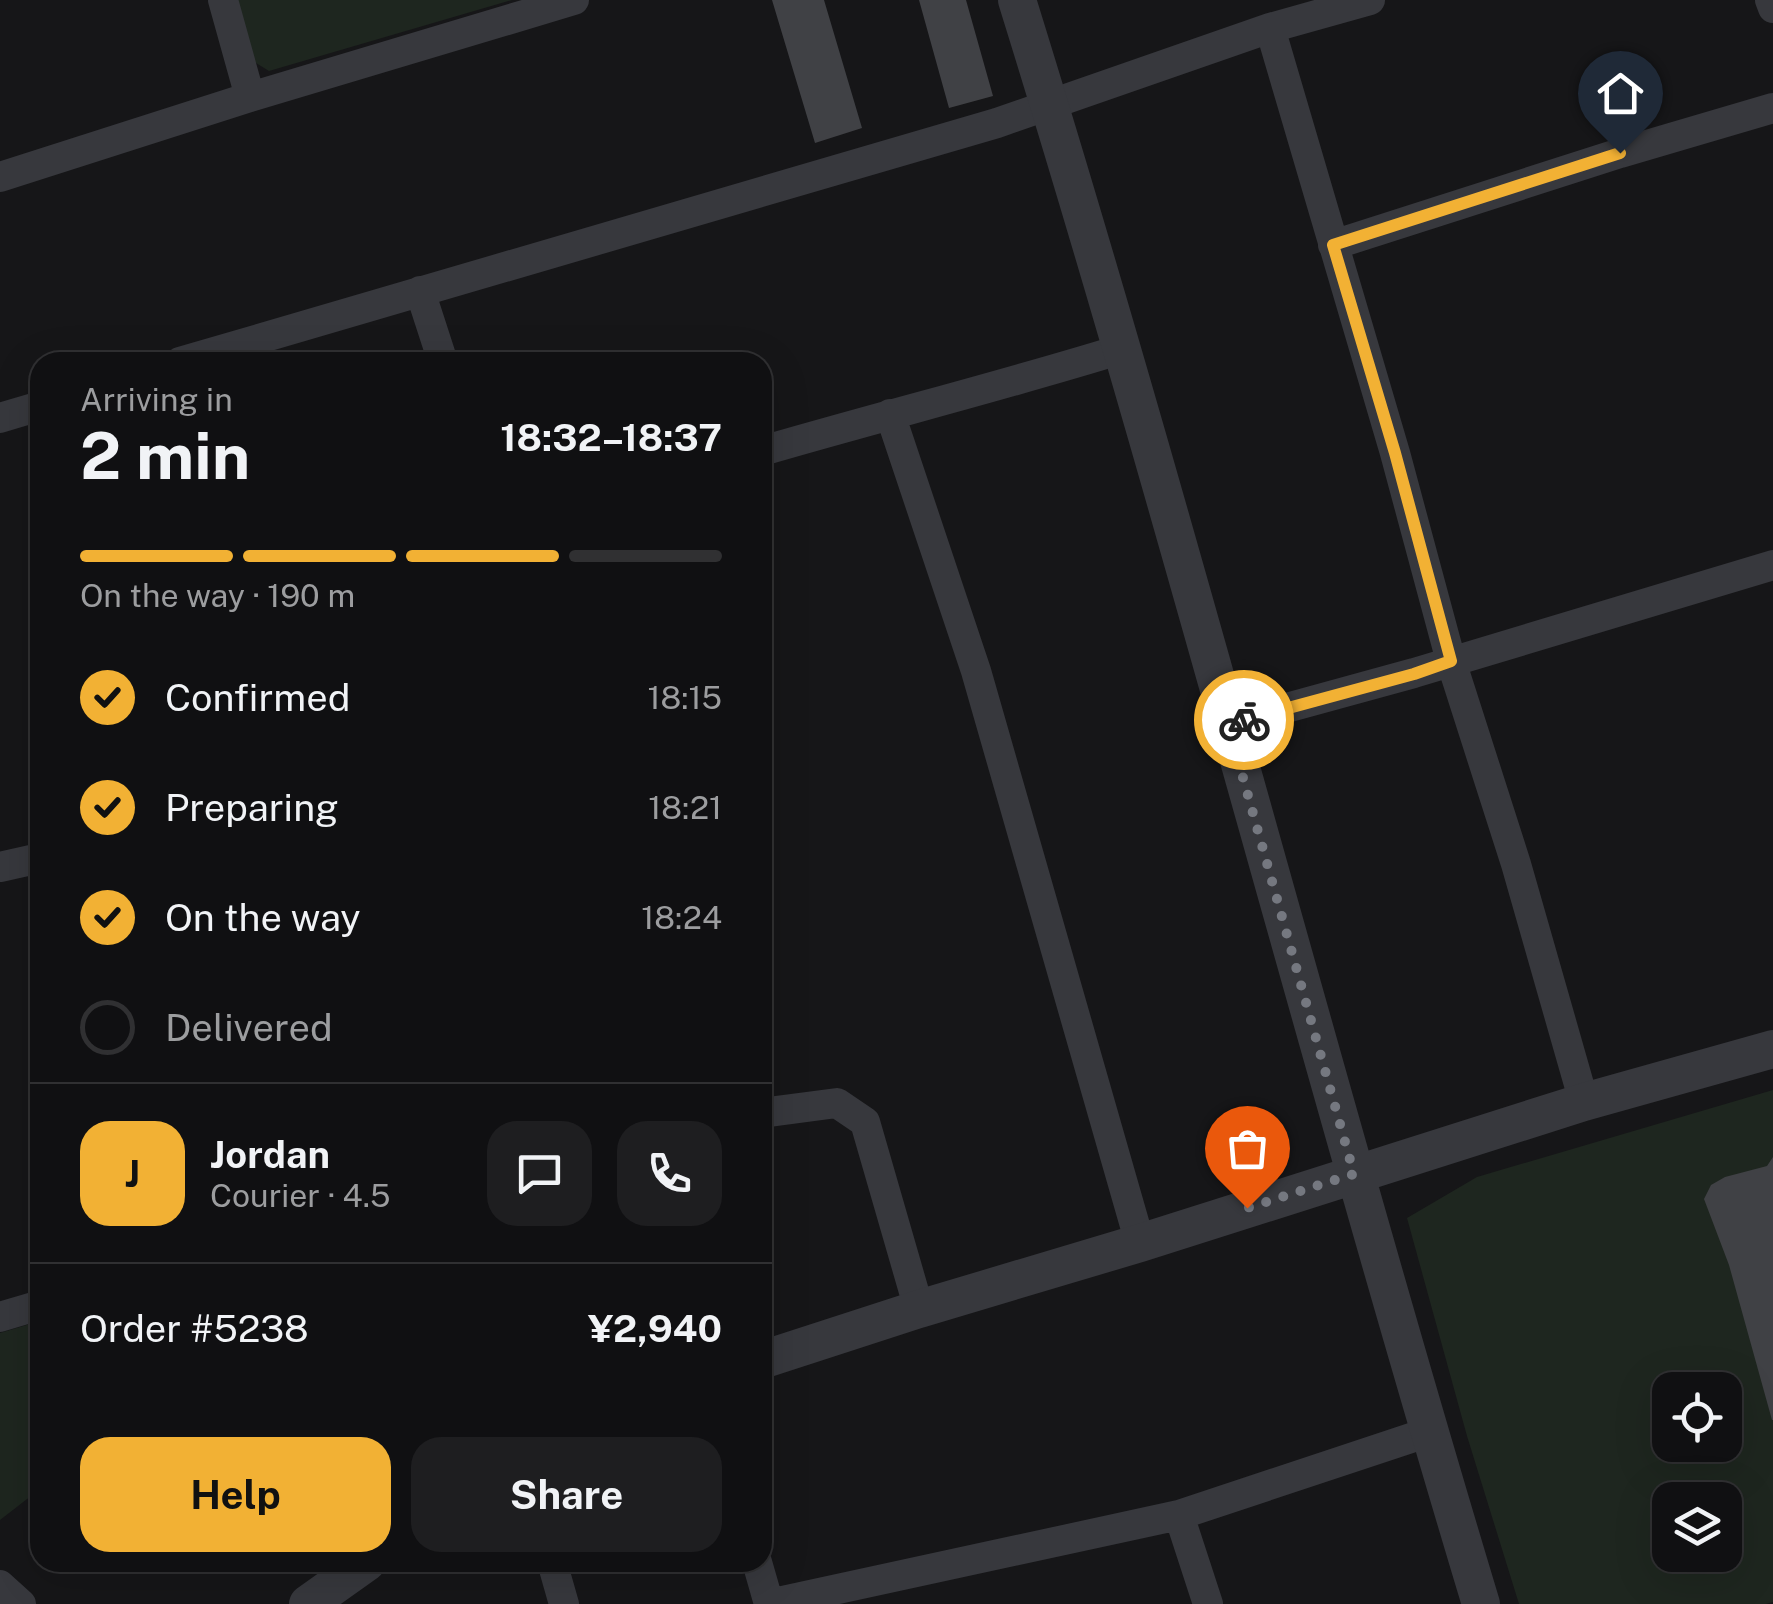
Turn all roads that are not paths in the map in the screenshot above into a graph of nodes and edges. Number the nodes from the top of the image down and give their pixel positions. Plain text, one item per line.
1 (223, 0) edge
2 (574, 0) edge
3 (1016, 0) edge
4 (1370, 0) edge
5 (1770, 0) edge
6 (1773, 8) edge
7 (1270, 28) junction
8 (250, 97) junction
9 (1049, 105) junction
10 (1773, 108) edge
11 (0, 177) edge
12 (1333, 245) junction
13 (420, 291) junction
14 (1122, 350) junction
15 (214, 352) edge
16 (440, 352) edge
17 (30, 409) edge
18 (890, 414) junction
19 (0, 418) edge
20 (772, 448) edge
21 (1773, 565) edge
22 (1451, 661) junction
23 (1228, 724) junction
24 (30, 860) edge
25 (0, 866) edge
26 (1773, 1049) edge
27 (1584, 1102) junction
28 (772, 1112) edge
29 (1354, 1174) junction
30 (1140, 1243) junction
31 (30, 1308) edge
32 (918, 1309) junction
33 (0, 1317) edge
34 (772, 1357) edge
35 (1429, 1432) junction
36 (1179, 1515) junction
37 (353, 1572) edge
38 (555, 1572) edge
39 (760, 1572) edge
40 (0, 1585) edge
41 (20, 1604) edge
42 (308, 1604) edge
43 (564, 1604) edge
44 (1208, 1604) edge
45 (1481, 1604) edge

1 - 8 street
2 - 8 street
3 - 9 street
4 - 7 street
5 - 6 street
7 - 9 street
7 - 12 street
8 - 11 street
9 - 13 street
9 - 14 street
10 - 12 street
12 - 22 street
13 - 15 street
13 - 16 street
14 - 18 street
14 - 23 street
17 - 19 street
18 - 20 street
18 - 30 street
21 - 22 street
22 - 23 street
22 - 27 street
23 - 29 street
24 - 25 street
26 - 27 street
27 - 29 street
28 - 32 street
29 - 30 street
29 - 35 street
30 - 32 street
31 - 33 street
32 - 34 street
35 - 36 street
35 - 45 street
36 - 39 street
36 - 44 street
37 - 42 street
38 - 43 street
40 - 41 street

